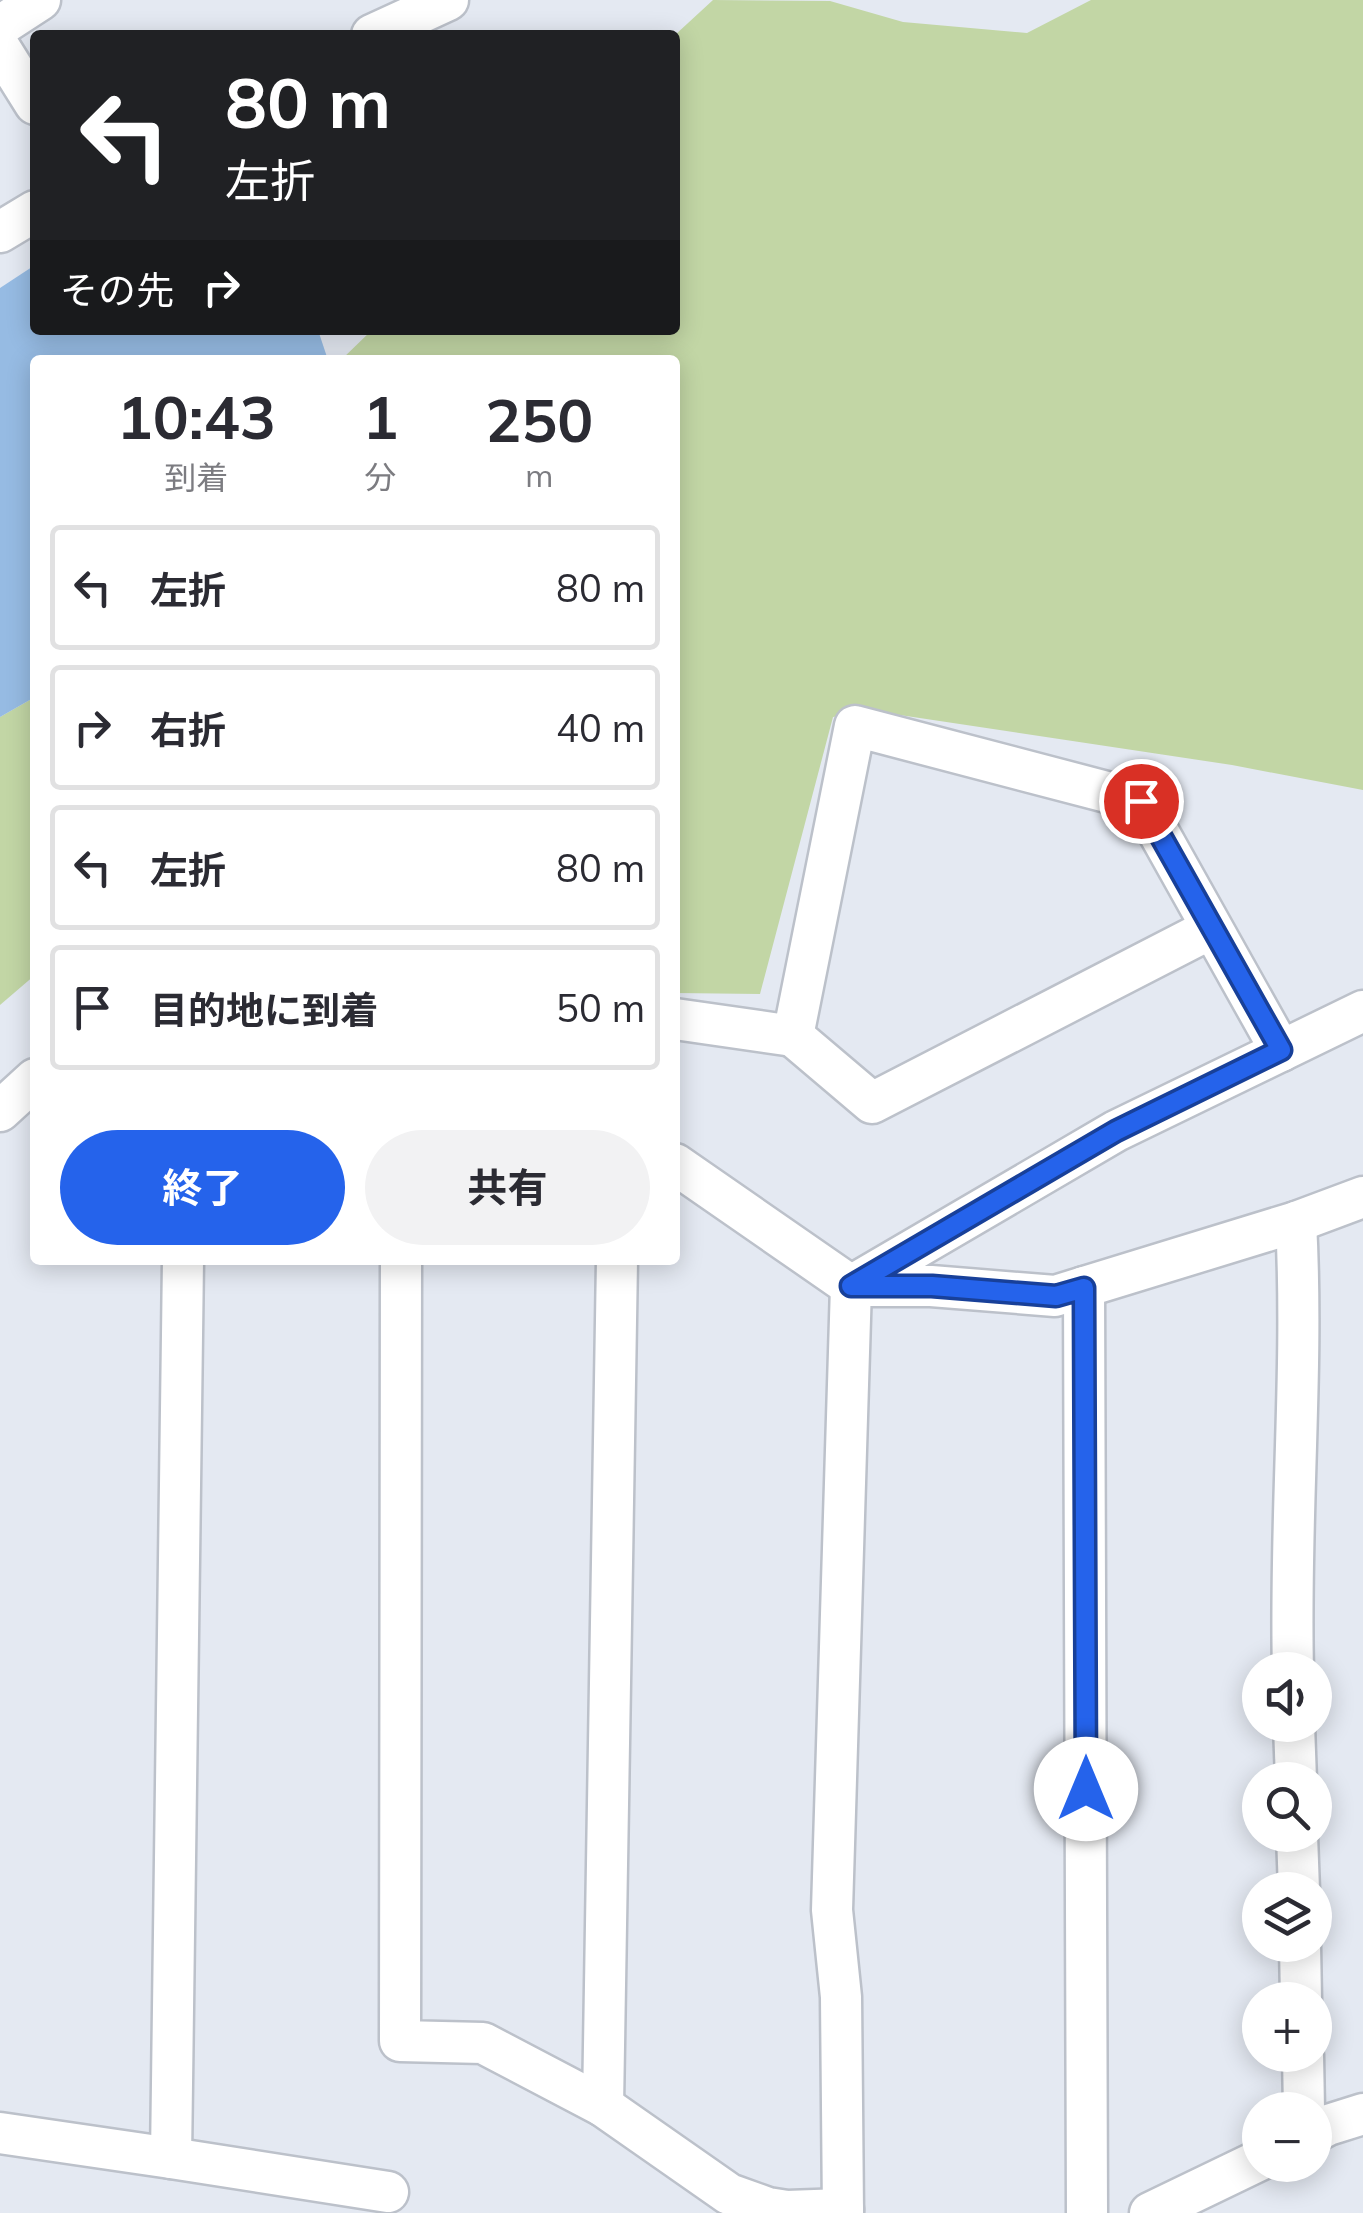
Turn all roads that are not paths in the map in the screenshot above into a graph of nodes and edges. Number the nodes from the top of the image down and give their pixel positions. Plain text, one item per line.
1 (40, 0) edge
2 (448, 0) edge
3 (408, 9) edge
4 (0, 26) edge
5 (379, 30) edge
6 (0, 48) edge
7 (30, 96) edge
8 (30, 214) edge
9 (0, 232) edge
10 (1212, 928) junction
11 (1363, 1011) edge
12 (680, 1020) edge
13 (793, 1036) junction
14 (1281, 1050) junction
15 (30, 1083) edge
16 (0, 1111) edge
17 (680, 1167) edge
18 (1363, 1197) edge
19 (1296, 1222) junction
20 (183, 1265) edge
21 (401, 1265) edge
22 (618, 1265) edge
23 (851, 1286) junction
24 (1084, 1288) junction
25 (1293, 1652) edge
26 (603, 2106) junction
27 (1363, 2114) edge
28 (1332, 2124) edge
29 (0, 2134) edge
30 (171, 2158) junction
31 (1242, 2169) edge
32 (388, 2192) dead end
33 (843, 2211) edge
34 (1087, 2213) edge
35 (1150, 2213) edge

1 - 4 street
2 - 3 street
3 - 5 street
6 - 7 street
8 - 9 street
10 - 13 street
10 - 13 street
10 - 14 street
11 - 14 street
12 - 13 street
14 - 23 street
15 - 16 street
17 - 23 street
18 - 19 street
19 - 24 street
19 - 25 street
20 - 30 street
21 - 26 street
22 - 26 street
23 - 24 street
23 - 33 street
24 - 34 street
26 - 33 street
27 - 28 street
29 - 30 street
30 - 32 street
31 - 35 street

